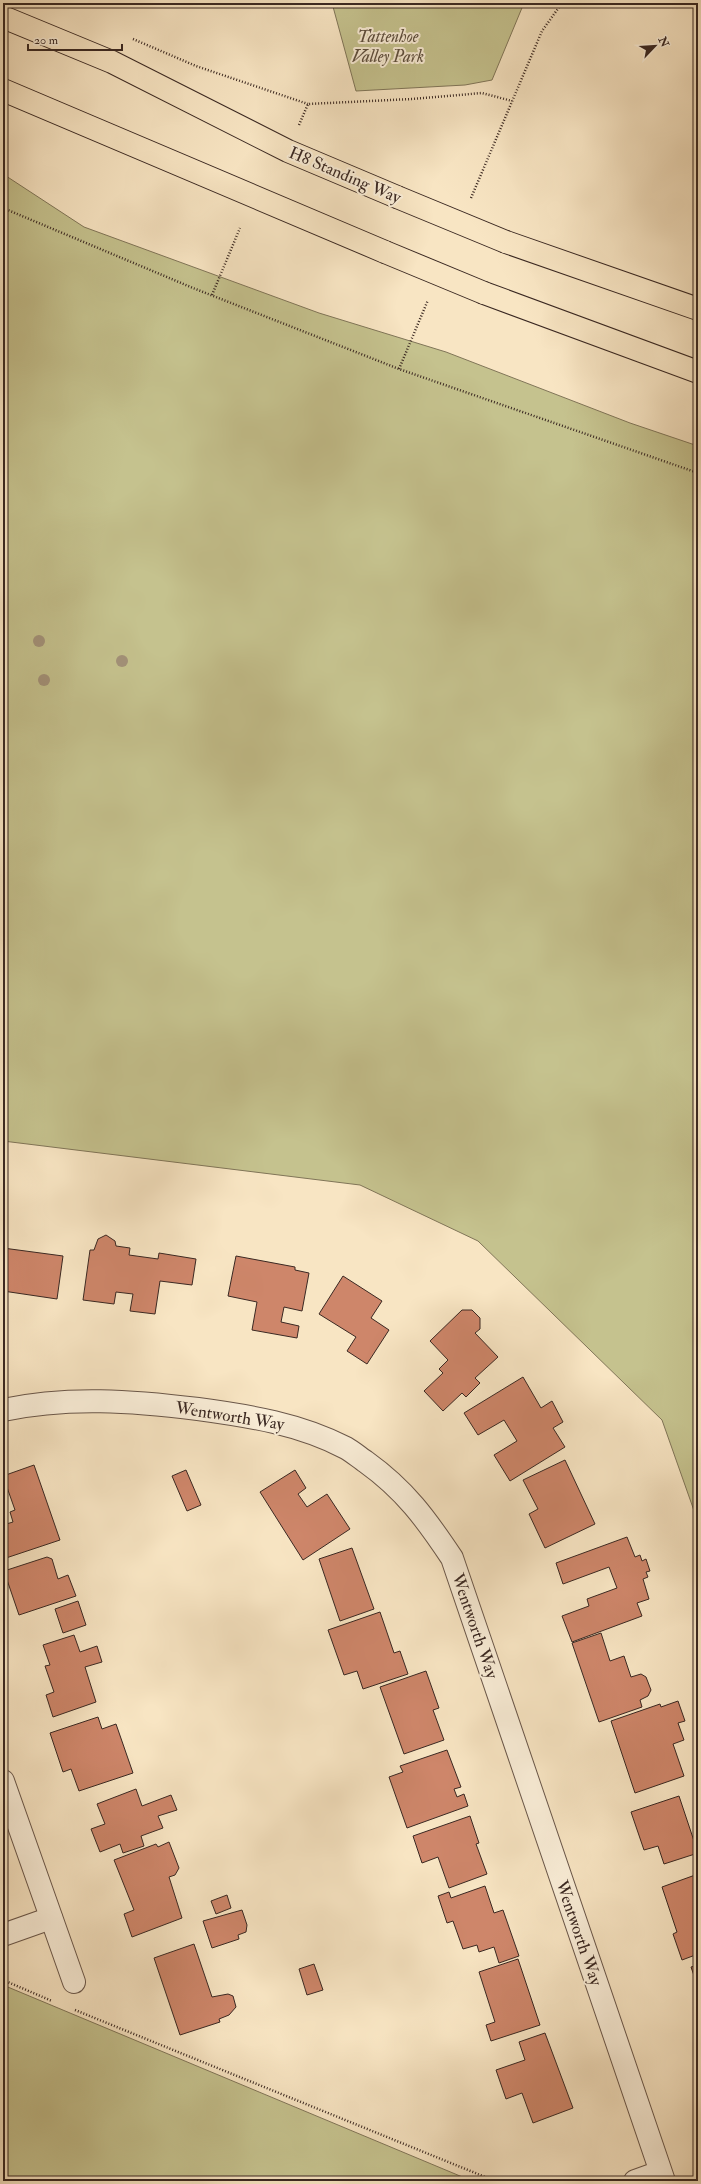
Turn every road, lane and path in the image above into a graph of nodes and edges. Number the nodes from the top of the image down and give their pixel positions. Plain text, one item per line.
1 (562, 3) edge
2 (3, 17) edge
3 (132, 39) dead end
4 (3, 90) edge
5 (512, 101) junction
6 (308, 104) junction
7 (288, 152) junction
8 (469, 202) dead end
9 (3, 208) edge
10 (240, 228) dead end
11 (212, 296) junction
12 (429, 296) dead end
13 (698, 309) edge
14 (399, 369) junction
15 (698, 372) edge
16 (698, 473) edge
17 (3, 1410) edge
18 (3, 1781) edge
19 (51, 1918) junction
20 (3, 1935) edge
21 (3, 1980) edge
22 (74, 1982) dead end
23 (59, 2003) dead end
24 (73, 2009) dead end
25 (662, 2176) edge
26 (495, 2181) edge
27 (635, 2181) edge

1 - 5 path
2 - 7 highway, H8 Standing Way
3 - 6 path
4 - 15 highway, bridge
5 - 6 path
5 - 8 path
6 - 7 path
7 - 13 highway, H8 Standing Way, bridge
9 - 11 path
10 - 11 path
11 - 14 path
12 - 14 path
14 - 16 path
17 - 25 street, Wentworth Way
18 - 19 street
19 - 20 street
19 - 22 street
21 - 23 path
24 - 26 path
25 - 27 street, Wentworth Way

